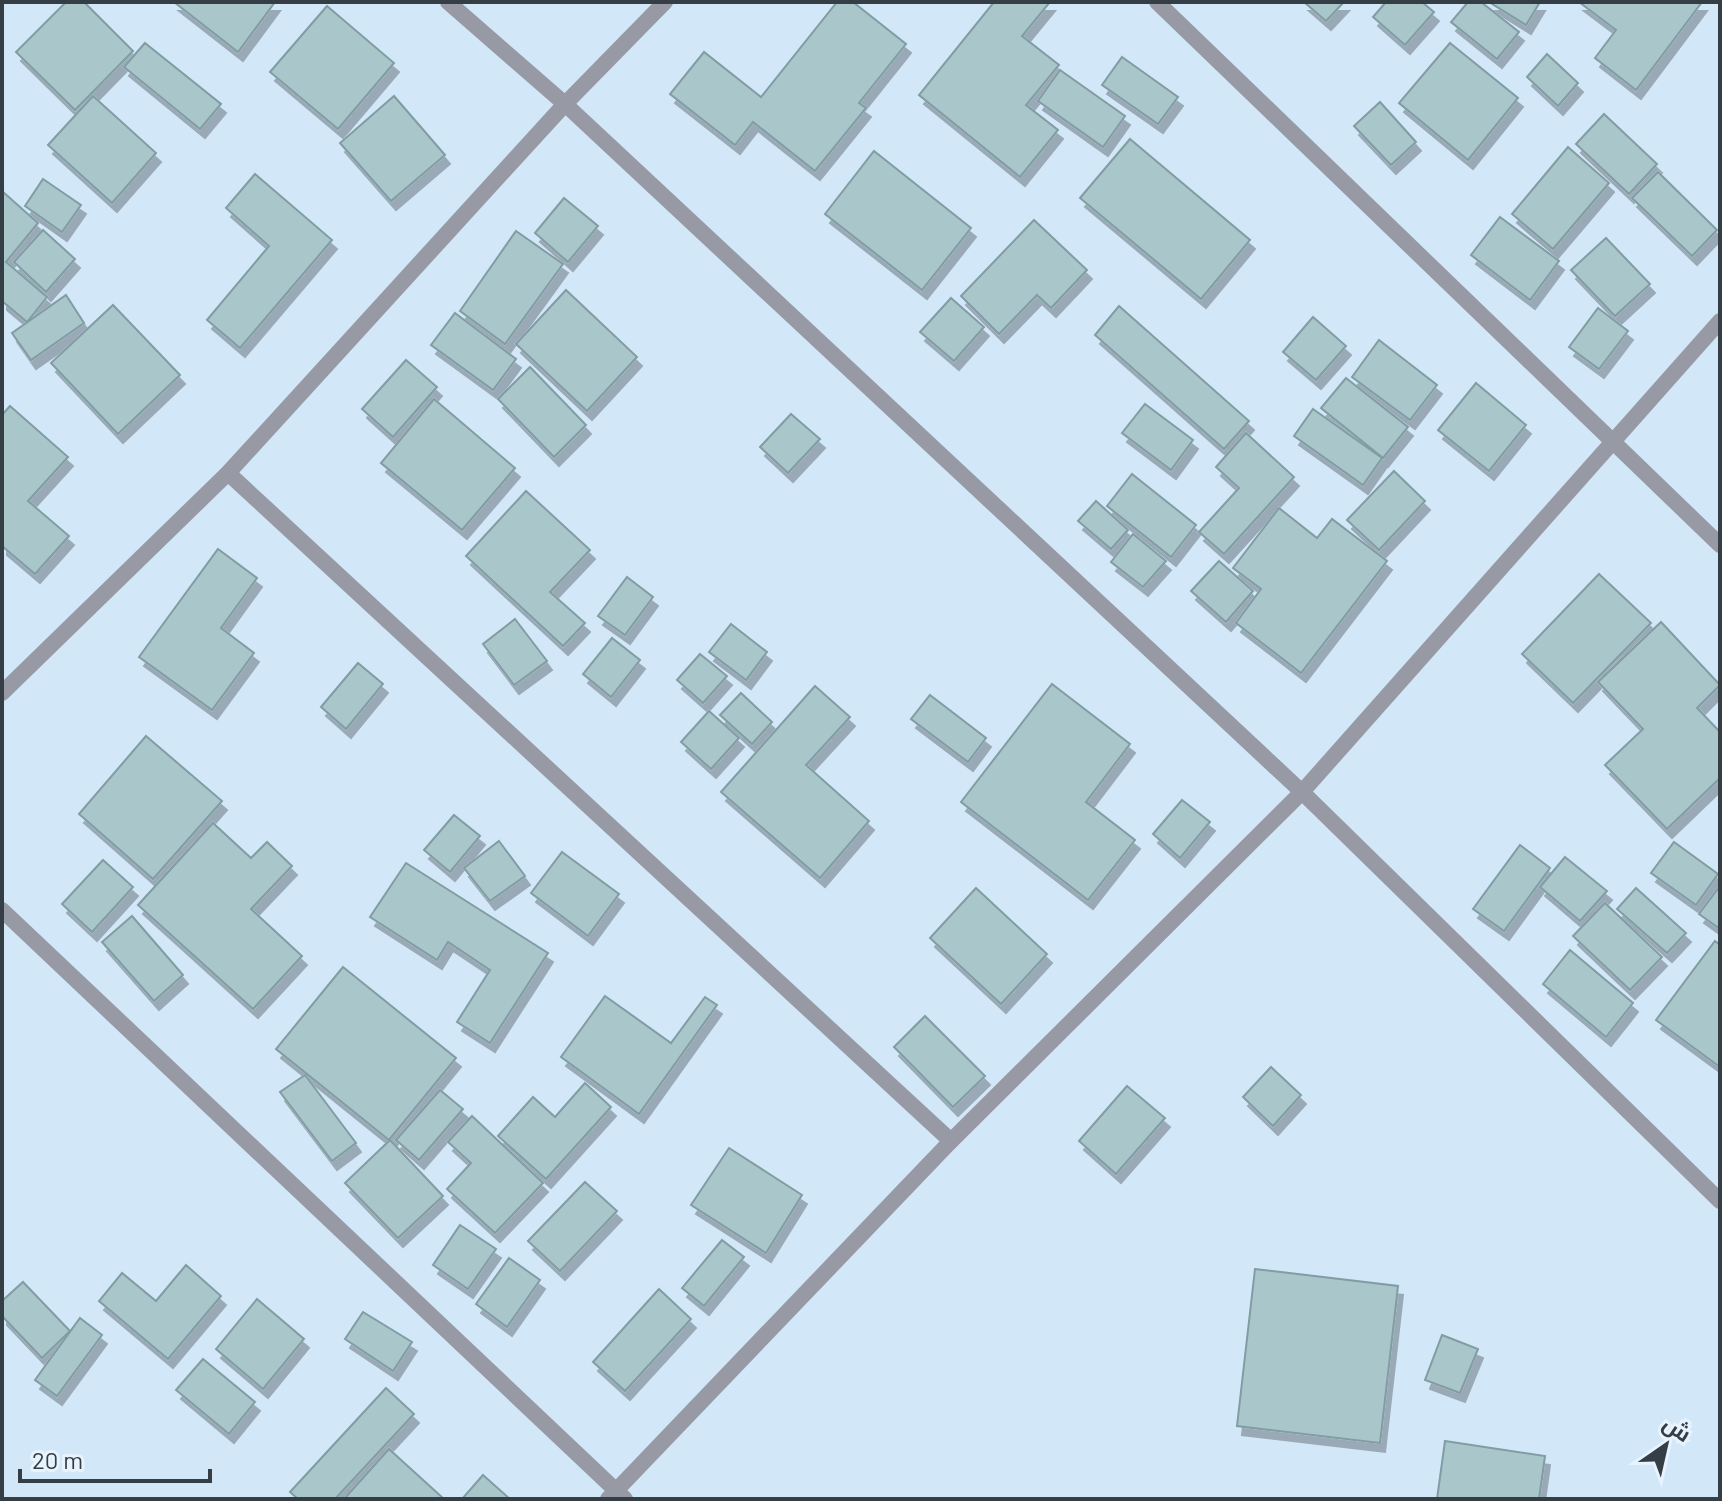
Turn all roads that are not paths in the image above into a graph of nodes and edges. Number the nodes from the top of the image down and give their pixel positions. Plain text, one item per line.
1 (448, 2) edge
2 (665, 2) edge
3 (1157, 2) edge
4 (565, 104) junction
5 (1720, 321) edge
6 (1613, 442) junction
7 (228, 473) junction
8 (1720, 545) edge
9 (2, 693) edge
10 (1302, 792) junction
11 (2, 910) edge
12 (951, 1141) junction
13 (1720, 1201) edge
14 (616, 1496) edge

1 - 4 street
2 - 4 street
3 - 6 street
4 - 7 street
4 - 10 street
5 - 6 street
6 - 8 street
6 - 10 street
7 - 9 street
7 - 12 street
10 - 12 street
10 - 13 street
11 - 14 street
12 - 14 street

